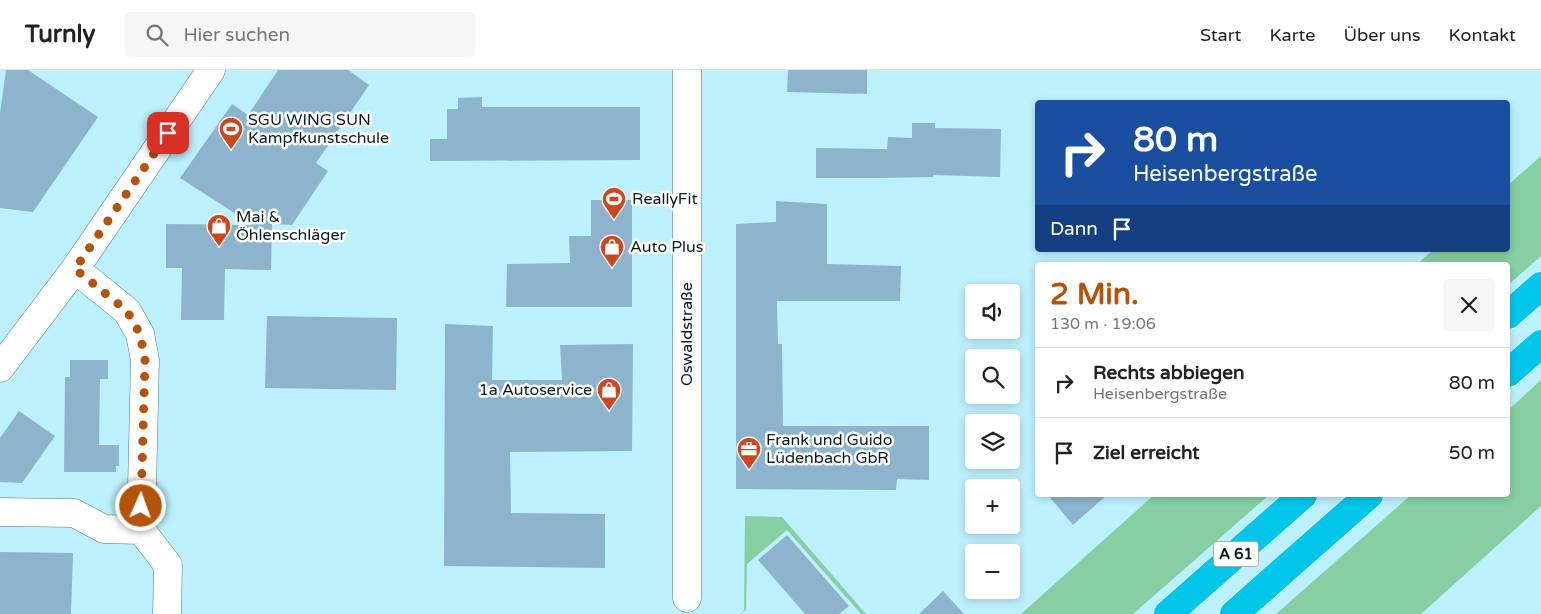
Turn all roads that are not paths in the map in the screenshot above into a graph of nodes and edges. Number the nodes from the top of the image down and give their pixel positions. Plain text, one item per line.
1 (212, 70) edge
2 (687, 70) edge
3 (75, 269) junction
4 (1541, 286) edge
5 (1510, 314) edge
6 (1541, 344) edge
7 (0, 368) edge
8 (1510, 371) edge
9 (1301, 497) edge
10 (1367, 497) edge
11 (0, 512) edge
12 (140, 530) junction
13 (687, 598) dead end
14 (167, 614) edge
15 (1168, 614) edge
16 (1234, 614) edge

1 - 3 street
2 - 13 street, Oswaldstraße
3 - 7 street
3 - 12 street
4 - 5 highway
6 - 8 highway
9 - 15 highway, A 61
10 - 16 highway, A 61
11 - 12 street
12 - 14 street

